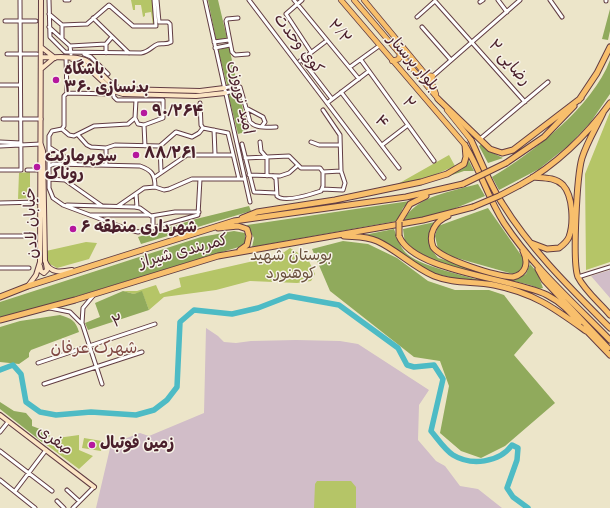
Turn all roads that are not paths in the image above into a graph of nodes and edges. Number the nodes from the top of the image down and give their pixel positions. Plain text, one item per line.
1 (20, 0) edge
2 (41, 0) edge
3 (49, 0) edge
4 (65, 0) edge
5 (69, 0) edge
6 (156, 0) edge
7 (205, 0) edge
8 (249, 0) edge
9 (294, 0) edge
10 (302, 0) edge
11 (341, 0) edge
12 (483, 0) edge
13 (498, 0) edge
14 (520, 0) edge
15 (550, 0) edge
16 (355, 1) edge
17 (365, 1) edge
18 (480, 2) dead end
19 (298, 4) junction
20 (507, 12) junction
21 (49, 14) junction
22 (417, 17) dead end
23 (562, 17) dead end
24 (93, 18) junction
25 (238, 18) dead end
26 (5, 21) dead end
27 (20, 21) junction
28 (36, 21) dead end
29 (62, 24) junction
30 (49, 27) junction
31 (422, 27) dead end
32 (112, 37) junction
33 (62, 38) junction
34 (214, 42) junction
35 (230, 42) junction
36 (325, 42) dead end
37 (473, 42) junction
38 (106, 44) junction
39 (70, 46) junction
40 (379, 46) junction
41 (41, 47) junction
42 (610, 47) edge
43 (215, 48) junction
44 (312, 52) junction
45 (72, 53) junction
46 (82, 53) junction
47 (106, 53) junction
48 (129, 53) junction
49 (400, 53) junction
50 (7, 54) dead end
51 (20, 54) junction
52 (36, 54) dead end
53 (248, 54) dead end
54 (41, 57) junction
55 (55, 58) junction
56 (68, 58) junction
57 (302, 60) junction
58 (361, 60) junction
59 (451, 60) junction
60 (392, 61) junction
61 (407, 62) junction
62 (297, 64) junction
63 (350, 68) junction
64 (399, 68) junction
65 (41, 70) junction
66 (105, 70) junction
67 (369, 71) junction
68 (101, 74) junction
69 (108, 74) dead end
70 (433, 76) junction
71 (358, 79) junction
72 (548, 82) dead end
73 (0, 85) edge
74 (19, 85) junction
75 (238, 87) junction
76 (224, 88) junction
77 (113, 90) junction
78 (341, 92) junction
79 (67, 93) junction
80 (167, 93) junction
81 (225, 93) junction
82 (437, 98) junction
83 (581, 98) junction
84 (332, 99) junction
85 (136, 100) junction
86 (525, 102) junction
87 (610, 102) edge
88 (200, 103) dead end
89 (327, 104) junction
90 (246, 108) junction
91 (323, 110) dead end
92 (603, 113) junction
93 (135, 118) junction
94 (3, 119) dead end
95 (20, 119) junction
96 (42, 119) junction
97 (128, 124) junction
98 (138, 124) junction
99 (144, 125) junction
100 (408, 125) junction
101 (261, 127) junction
102 (276, 127) dead end
103 (203, 128) junction
104 (62, 129) junction
105 (214, 130) junction
106 (78, 135) junction
107 (480, 139) junction
108 (471, 140) joint
109 (0, 142) edge
110 (260, 142) dead end
111 (311, 142) dead end
112 (20, 144) junction
113 (41, 144) junction
114 (242, 144) dead end
115 (340, 145) junction
116 (382, 145) junction
117 (465, 145) junction
118 (0, 146) edge
119 (145, 146) junction
120 (160, 146) junction
121 (49, 148) junction
122 (106, 148) junction
123 (215, 154) junction
124 (239, 154) junction
125 (233, 155) junction
126 (245, 158) junction
127 (267, 158) junction
128 (434, 161) dead end
129 (78, 164) junction
130 (106, 165) junction
131 (298, 165) junction
132 (49, 166) junction
133 (399, 168) dead end
134 (0, 170) edge
135 (27, 170) dead end
136 (39, 170) junction
137 (341, 171) junction
138 (161, 172) junction
139 (323, 172) junction
140 (250, 175) junction
141 (267, 176) junction
142 (274, 176) junction
143 (156, 177) junction
144 (245, 177) junction
145 (533, 177) junction
146 (384, 178) dead end
147 (49, 179) junction
148 (200, 179) junction
149 (239, 179) junction
150 (155, 187) junction
151 (322, 189) junction
152 (443, 190) junction
153 (276, 193) junction
154 (136, 194) junction
155 (39, 202) junction
156 (250, 202) dead end
157 (0, 203) edge
158 (65, 205) junction
159 (102, 206) junction
160 (118, 206) junction
161 (137, 207) junction
162 (461, 211) junction
163 (199, 212) junction
164 (88, 215) junction
165 (151, 216) junction
166 (234, 221) junction
167 (153, 228) junction
168 (201, 231) junction
169 (0, 236) edge
170 (26, 236) dead end
171 (332, 236) junction
172 (530, 242) junction
173 (520, 245) junction
174 (234, 253) junction
175 (535, 263) junction
176 (46, 264) junction
177 (40, 265) junction
178 (610, 267) edge
179 (0, 268) edge
180 (29, 268) dead end
181 (80, 269) junction
182 (578, 277) junction
183 (28, 286) junction
184 (94, 294) junction
185 (0, 297) edge
186 (48, 308) junction
187 (610, 315) edge
188 (0, 320) edge
189 (82, 324) junction
190 (155, 324) dead end
191 (610, 328) edge
192 (586, 331) junction
193 (610, 340) edge
194 (89, 346) junction
195 (610, 351) edge
196 (142, 352) dead end
197 (610, 355) edge
198 (38, 363) dead end
199 (96, 367) junction
200 (44, 384) dead end
201 (102, 384) dead end
202 (0, 415) edge
203 (8, 422) junction
204 (0, 432) edge
205 (46, 450) junction
206 (0, 451) edge
207 (28, 473) junction
208 (0, 480) edge
209 (94, 487) joint
210 (67, 490) dead end
211 (15, 491) junction
212 (52, 491) dead end
213 (57, 501) dead end
214 (79, 501) junction
215 (76, 505) junction
216 (35, 508) edge
217 (64, 508) edge
218 (73, 508) edge
219 (80, 508) edge

1 - 27 street
2 - 41 street, خیابان لادن
3 - 21 street
4 - 5 street
6 - 24 street
6 - 48 street
7 - 34 street, امید نوروزی
8 - 62 street, کوی وحدت
9 - 19 street, ۲/۲
10 - 19 street
11 - 40 main road, بلوار پرستار
12 - 18 street
13 - 20 street
14 - 20 street
15 - 23 street
16 - 17 main road
16 - 49 main road, بلوار پرستار
17 - 70 main road
19 - 44 street
19 - 63 street, ۲/۲
20 - 37 street
21 - 29 street
21 - 30 street
22 - 37 street, رضایی ۲
24 - 29 street
24 - 32 street
25 - 35 street
26 - 27 street
27 - 28 street
27 - 51 street
29 - 33 street
30 - 33 street
30 - 45 street
31 - 59 street
32 - 38 street
32 - 48 street
33 - 39 street
34 - 35 street
34 - 43 street, امید نوروزی
35 - 43 street
35 - 53 street
36 - 44 street
37 - 59 street
37 - 86 street, رضایی ۲
38 - 39 street
38 - 47 street
39 - 45 street
40 - 58 street
40 - 60 main road, بلوار پرستار
41 - 54 street, خیابان لادن
41 - 55 street
42 - 83 highway
43 - 76 street, امید نوروزی
44 - 57 street
45 - 46 street
45 - 56 street
46 - 47 street
46 - 66 street
47 - 48 street
49 - 60 main road
49 - 61 main road, بلوار پرستار
50 - 51 street
51 - 52 street
51 - 74 street
54 - 55 street
54 - 65 street, خیابان لادن
55 - 56 street
55 - 65 street
56 - 68 street
56 - 77 street
56 - 79 street
57 - 62 street
57 - 84 street, کوی وحدت
58 - 63 street
58 - 67 street, ۲
59 - 70 street
60 - 64 main road, بلوار پرستار
61 - 64 main road
61 - 82 main road, بلوار پرستار
62 - 89 street, کوی وحدت
63 - 71 street, ۲/۲
64 - 117 main road, بلوار پرستار
65 - 96 street, خیابان لادن
66 - 68 street
66 - 69 street
67 - 71 street
67 - 100 street, ۲
68 - 77 street
70 - 82 main road
71 - 78 street
72 - 86 street
73 - 74 street
74 - 95 street
75 - 76 street
75 - 81 street
75 - 90 street
76 - 80 street
76 - 81 street, امید نوروزی
77 - 79 street
77 - 80 street
77 - 80 street
77 - 85 street
78 - 84 street
78 - 116 street, ۴
79 - 104 street
80 - 81 street
81 - 124 street, امید نوروزی
82 - 107 highway
82 - 108 main road, بلوار پرستار
83 - 107 highway
83 - 152 highway, کمربندی شیراز, bridge
84 - 89 street
85 - 93 street
85 - 99 street
86 - 107 street
87 - 92 highway
88 - 103 street
89 - 146 street, کوی وحدت
90 - 101 street
90 - 101 street
91 - 115 street
92 - 145 highway
92 - 182 highway
93 - 97 street
93 - 98 street
94 - 95 street
95 - 96 street
95 - 112 street
96 - 113 street, خیابان لادن
97 - 98 street
97 - 106 street
98 - 99 street
99 - 119 street
100 - 116 street
100 - 128 street, ۲
101 - 102 street
103 - 105 street
103 - 120 street
104 - 106 street
104 - 121 street
105 - 123 street
105 - 125 street
106 - 122 street
108 - 172 highway
109 - 112 street
110 - 127 street
111 - 115 street
112 - 113 street
112 - 118 street
112 - 134 street
113 - 136 street, خیابان لادن
113 - 176 street, خیابان لادن
114 - 126 street
115 - 137 street
116 - 133 street, ۴
117 - 166 highway
117 - 173 highway
119 - 120 street
119 - 122 street
120 - 138 street
121 - 129 street
121 - 132 street
122 - 130 street
123 - 125 street
123 - 138 street
124 - 125 street
124 - 144 street, امید نوروزی
125 - 149 street
126 - 127 street
126 - 140 street
127 - 131 street
127 - 141 street
129 - 130 street
129 - 132 street
130 - 143 street
131 - 139 street
131 - 142 street
132 - 147 street
135 - 136 street
136 - 155 street, خیابان لادن
137 - 139 street
137 - 151 street
138 - 143 street
139 - 151 street
140 - 141 street
140 - 144 street
140 - 153 street
141 - 142 street
142 - 153 street
143 - 150 street
144 - 149 street
144 - 156 street, امید نوروزی
145 - 162 highway, کمربندی شیراز, bridge
145 - 172 highway
147 - 158 street
147 - 159 street
148 - 149 street
148 - 150 street
148 - 163 street
150 - 154 street
151 - 153 street
152 - 166 highway, کمربندی شیراز
152 - 192 highway, bridge
154 - 160 street
154 - 161 street
155 - 157 street
155 - 177 street, خیابان لادن
158 - 159 street
158 - 164 street
159 - 160 street
160 - 161 street
161 - 165 street
162 - 171 highway, کمربندی شیراز
162 - 173 highway
163 - 165 street
163 - 167 street
164 - 165 street
164 - 167 street
165 - 167 street
166 - 168 highway, کمربندی شیراز
168 - 174 highway
168 - 181 highway, کمربندی شیراز
169 - 170 street
171 - 174 highway, کمربندی شیراز
171 - 192 highway
172 - 191 highway
173 - 175 highway
174 - 184 highway, کمربندی شیراز
175 - 193 highway
175 - 195 highway
176 - 177 street
176 - 181 street, خیابان لادن
177 - 183 street, خیابان لادن
178 - 182 street
179 - 180 street
181 - 183 highway, کمربندی شیراز
182 - 187 highway
183 - 185 highway, کمربندی شیراز
184 - 186 highway, کمربندی شیراز
184 - 189 street
186 - 188 highway, کمربندی شیراز
186 - 189 street
189 - 194 street
190 - 194 street, ۲
192 - 197 highway
194 - 198 street, ۲
194 - 199 street
196 - 199 street
199 - 200 street
199 - 201 street
202 - 203 street, صفری
203 - 204 street
203 - 205 street, صفری
205 - 207 street
205 - 209 street, صفری
206 - 207 street
207 - 211 street
207 - 212 street
208 - 211 street
209 - 214 street
210 - 214 street
211 - 216 street
213 - 217 street
214 - 215 street
215 - 218 street
215 - 219 street

